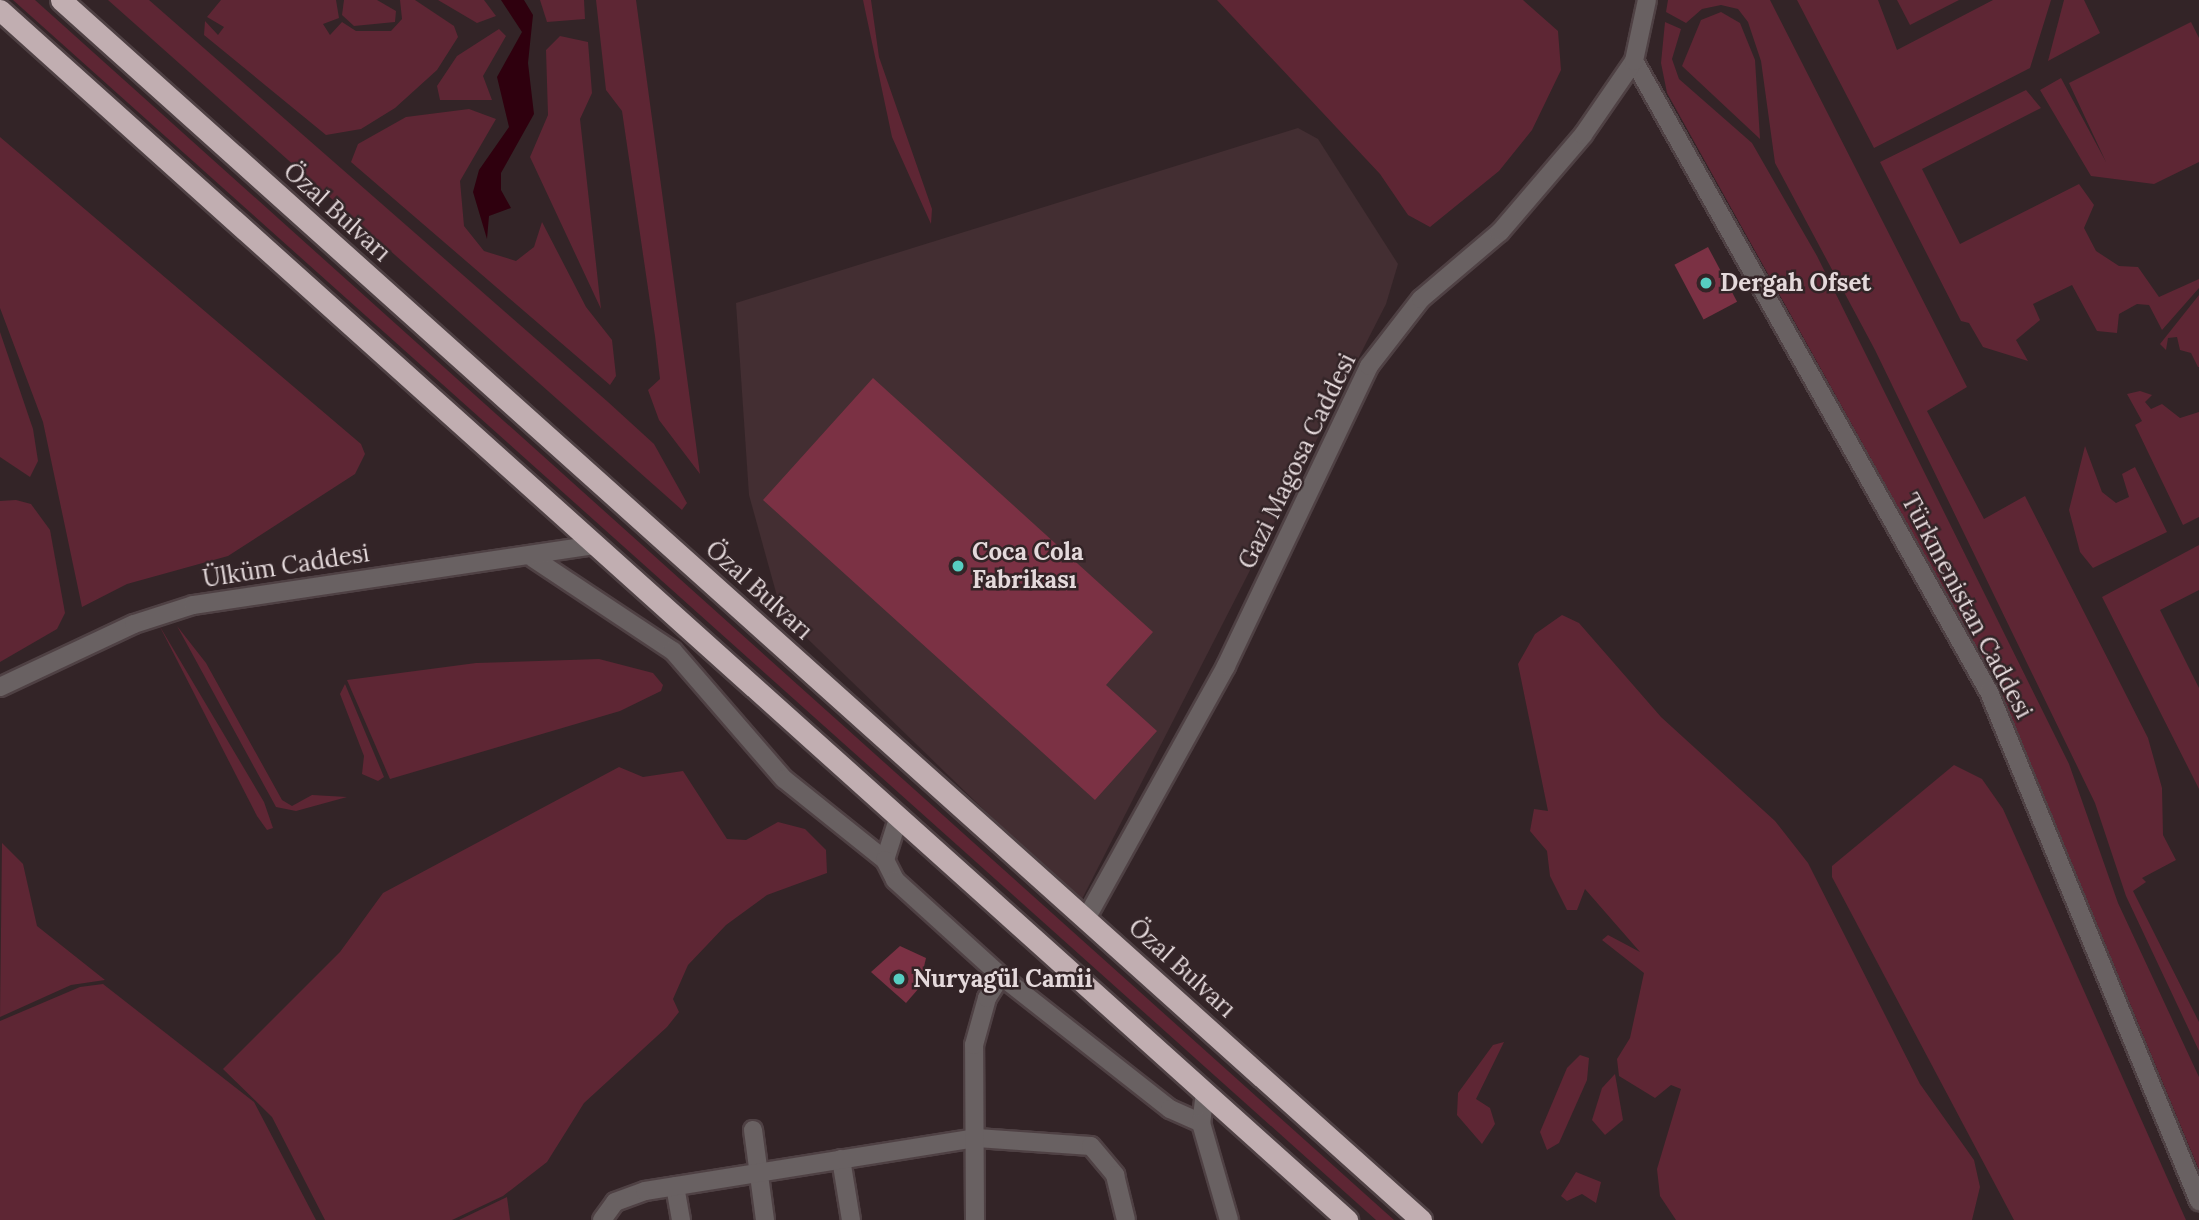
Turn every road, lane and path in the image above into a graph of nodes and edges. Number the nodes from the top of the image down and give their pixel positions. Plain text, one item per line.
1 (61, 0) edge
2 (1647, 0) edge
3 (0, 10) edge
4 (1633, 61) junction
5 (594, 545) junction
6 (533, 558) junction
7 (0, 687) edge
8 (899, 816) junction
9 (885, 860) junction
10 (1087, 917) junction
11 (1001, 975) junction
12 (1205, 1092) junction
13 (1201, 1123) junction
14 (753, 1130) dead end
15 (977, 1138) junction
16 (841, 1159) junction
17 (758, 1171) junction
18 (675, 1186) junction
19 (2199, 1201) edge
20 (602, 1220) edge
21 (681, 1220) edge
22 (765, 1220) edge
23 (851, 1220) edge
24 (975, 1220) edge
25 (1126, 1220) edge
26 (1229, 1220) edge
27 (1347, 1220) edge
28 (1421, 1220) edge

1 - 10 highway, Özal Bulvarı
2 - 4 street, Gazi Magosa Caddesi
3 - 5 highway
4 - 10 street, Gazi Magosa Caddesi
4 - 19 street, Türkmenistan Caddesi
5 - 6 street, Ülküm Caddesi
5 - 8 highway
6 - 7 street, Ülküm Caddesi
6 - 9 street
8 - 9 street
8 - 12 highway
9 - 11 street
10 - 28 highway, Özal Bulvarı
11 - 13 street
11 - 15 street
12 - 13 street
12 - 27 highway
13 - 26 street
14 - 17 street
15 - 16 street
15 - 24 street
15 - 25 street
16 - 17 street
16 - 23 street
17 - 18 street
17 - 22 street
18 - 20 street
18 - 21 street

